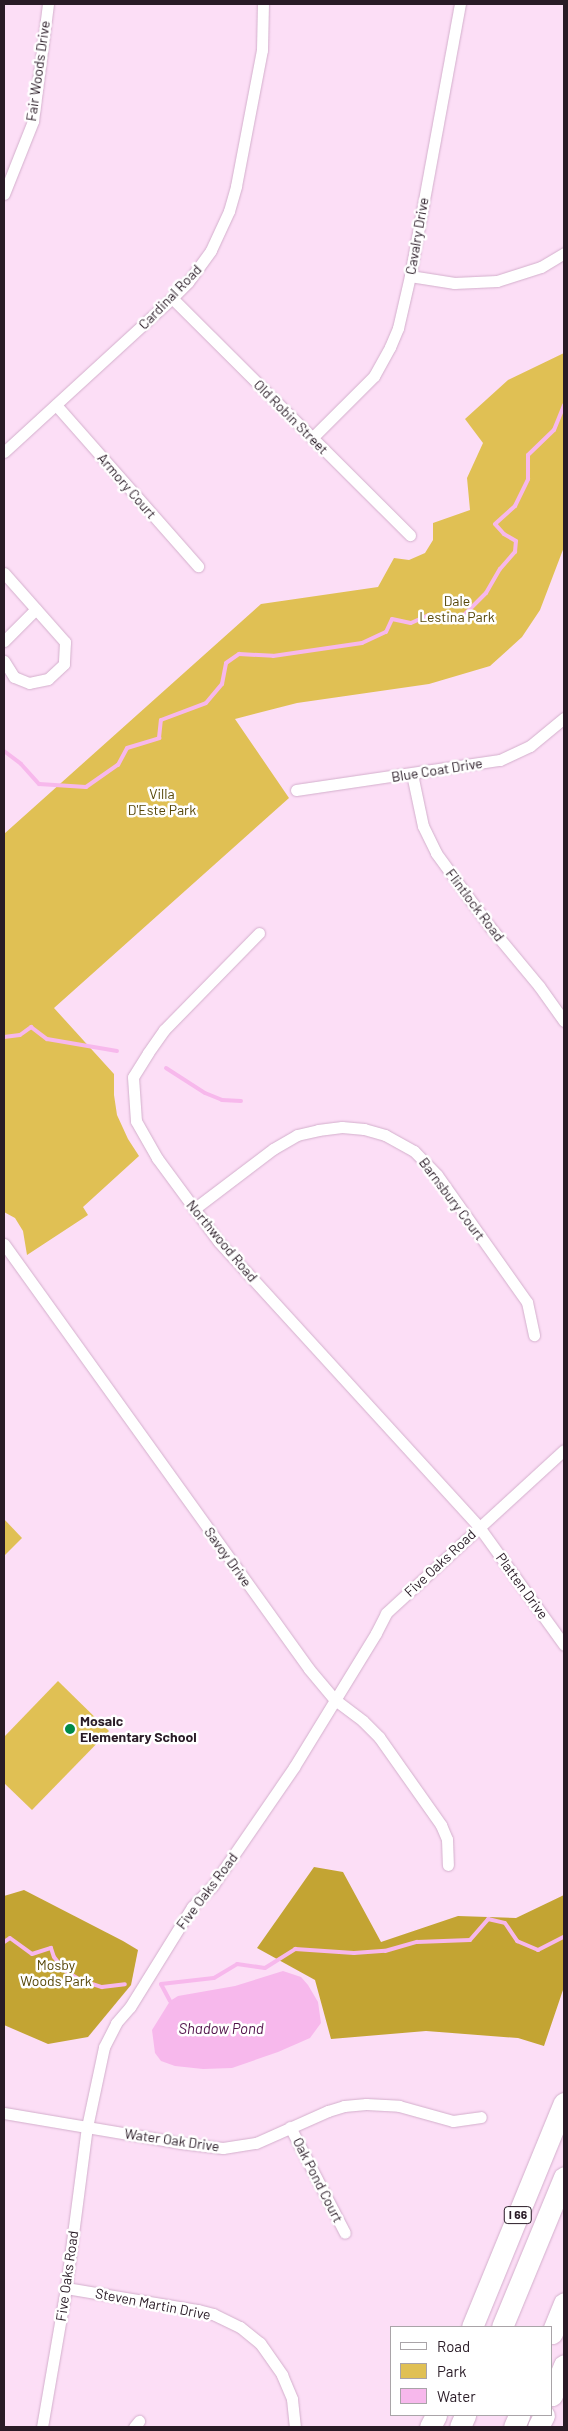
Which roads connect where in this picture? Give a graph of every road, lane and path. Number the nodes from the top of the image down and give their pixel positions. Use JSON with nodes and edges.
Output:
{"nodes":[{"id":1,"x":48,"y":4,"type":"edge"},
{"id":2,"x":264,"y":4,"type":"edge"},
{"id":3,"x":460,"y":4,"type":"edge"},
{"id":4,"x":4,"y":194,"type":"edge"},
{"id":5,"x":564,"y":253,"type":"edge"},
{"id":6,"x":410,"y":276,"type":"junction"},
{"id":7,"x":172,"y":298,"type":"junction"},
{"id":8,"x":56,"y":405,"type":"junction"},
{"id":9,"x":312,"y":438,"type":"junction"},
{"id":10,"x":4,"y":452,"type":"edge"},
{"id":11,"x":410,"y":535,"type":"dead end"},
{"id":12,"x":198,"y":566,"type":"dead end"},
{"id":13,"x":4,"y":573,"type":"edge"},
{"id":14,"x":36,"y":609,"type":"junction"},
{"id":15,"x":4,"y":641,"type":"edge"},
{"id":16,"x":4,"y":661,"type":"edge"},
{"id":17,"x":564,"y":718,"type":"edge"},
{"id":18,"x":412,"y":774,"type":"junction"},
{"id":19,"x":296,"y":790,"type":"dead end"},
{"id":20,"x":259,"y":933,"type":"dead end"},
{"id":21,"x":564,"y":1021,"type":"edge"},
{"id":22,"x":194,"y":1209,"type":"junction"},
{"id":23,"x":4,"y":1244,"type":"edge"},
{"id":24,"x":534,"y":1335,"type":"dead end"},
{"id":25,"x":564,"y":1450,"type":"edge"},
{"id":26,"x":478,"y":1527,"type":"junction"},
{"id":27,"x":564,"y":1645,"type":"edge"},
{"id":28,"x":334,"y":1699,"type":"junction"},
{"id":29,"x":448,"y":1865,"type":"dead end"},
{"id":30,"x":564,"y":2103,"type":"edge"},
{"id":31,"x":4,"y":2113,"type":"edge"},
{"id":32,"x":481,"y":2117,"type":"dead end"},
{"id":33,"x":87,"y":2127,"type":"junction"},
{"id":34,"x":290,"y":2127,"type":"junction"},
{"id":35,"x":564,"y":2176,"type":"edge"},
{"id":36,"x":345,"y":2233,"type":"dead end"},
{"id":37,"x":66,"y":2288,"type":"junction"},
{"id":38,"x":564,"y":2302,"type":"edge"},
{"id":39,"x":472,"y":2326,"type":"edge"},
{"id":40,"x":502,"y":2326,"type":"edge"},
{"id":41,"x":553,"y":2331,"type":"edge"},
{"id":42,"x":564,"y":2365,"type":"edge"},
{"id":43,"x":553,"y":2392,"type":"edge"},
{"id":44,"x":42,"y":2427,"type":"edge"},
{"id":45,"x":295,"y":2427,"type":"edge"}],
"edges":[{"from":1,"to":4,"type":"street","name":"Fair Woods Drive"},
{"from":2,"to":7,"type":"street","name":"Cardinal Road"},
{"from":3,"to":6,"type":"street","name":"Cavalry Drive"},
{"from":5,"to":6,"type":"street"},
{"from":6,"to":9,"type":"street","name":"Cavalry Drive"},
{"from":7,"to":8,"type":"street","name":"Cardinal Road"},
{"from":7,"to":9,"type":"street","name":"Old Robin Street"},
{"from":8,"to":10,"type":"street","name":"Cardinal Road"},
{"from":8,"to":12,"type":"street","name":"Armory Court"},
{"from":9,"to":11,"type":"street","name":"Old Robin Street"},
{"from":13,"to":14,"type":"street"},
{"from":14,"to":15,"type":"street"},
{"from":14,"to":16,"type":"street"},
{"from":17,"to":18,"type":"street","name":"Blue Coat Drive"},
{"from":18,"to":19,"type":"street","name":"Blue Coat Drive"},
{"from":18,"to":21,"type":"street","name":"Flintlock Road"},
{"from":20,"to":22,"type":"street","name":"Northwood Road"},
{"from":22,"to":24,"type":"street","name":"Barnsbury Court"},
{"from":22,"to":26,"type":"street","name":"Northwood Road"},
{"from":23,"to":28,"type":"street","name":"Savoy Drive"},
{"from":25,"to":26,"type":"street","name":"Five Oaks Road"},
{"from":26,"to":27,"type":"street","name":"Platten Drive"},
{"from":26,"to":28,"type":"street","name":"Five Oaks Road"},
{"from":28,"to":29,"type":"street","name":"Savoy Drive"},
{"from":28,"to":33,"type":"street","name":"Five Oaks Road"},
{"from":30,"to":39,"type":"highway","number":"I 66"},
{"from":31,"to":33,"type":"street","name":"Water Oak Drive"},
{"from":32,"to":34,"type":"street","name":"Water Oak Drive"},
{"from":33,"to":34,"type":"street","name":"Water Oak Drive"},
{"from":33,"to":37,"type":"street","name":"Five Oaks Road"},
{"from":34,"to":36,"type":"street","name":"Oak Pond Court"},
{"from":35,"to":40,"type":"highway"},
{"from":37,"to":44,"type":"street","name":"Five Oaks Road"},
{"from":37,"to":45,"type":"street","name":"Steven Martin Drive"},
{"from":38,"to":41,"type":"highway"},
{"from":42,"to":43,"type":"highway"}]}
